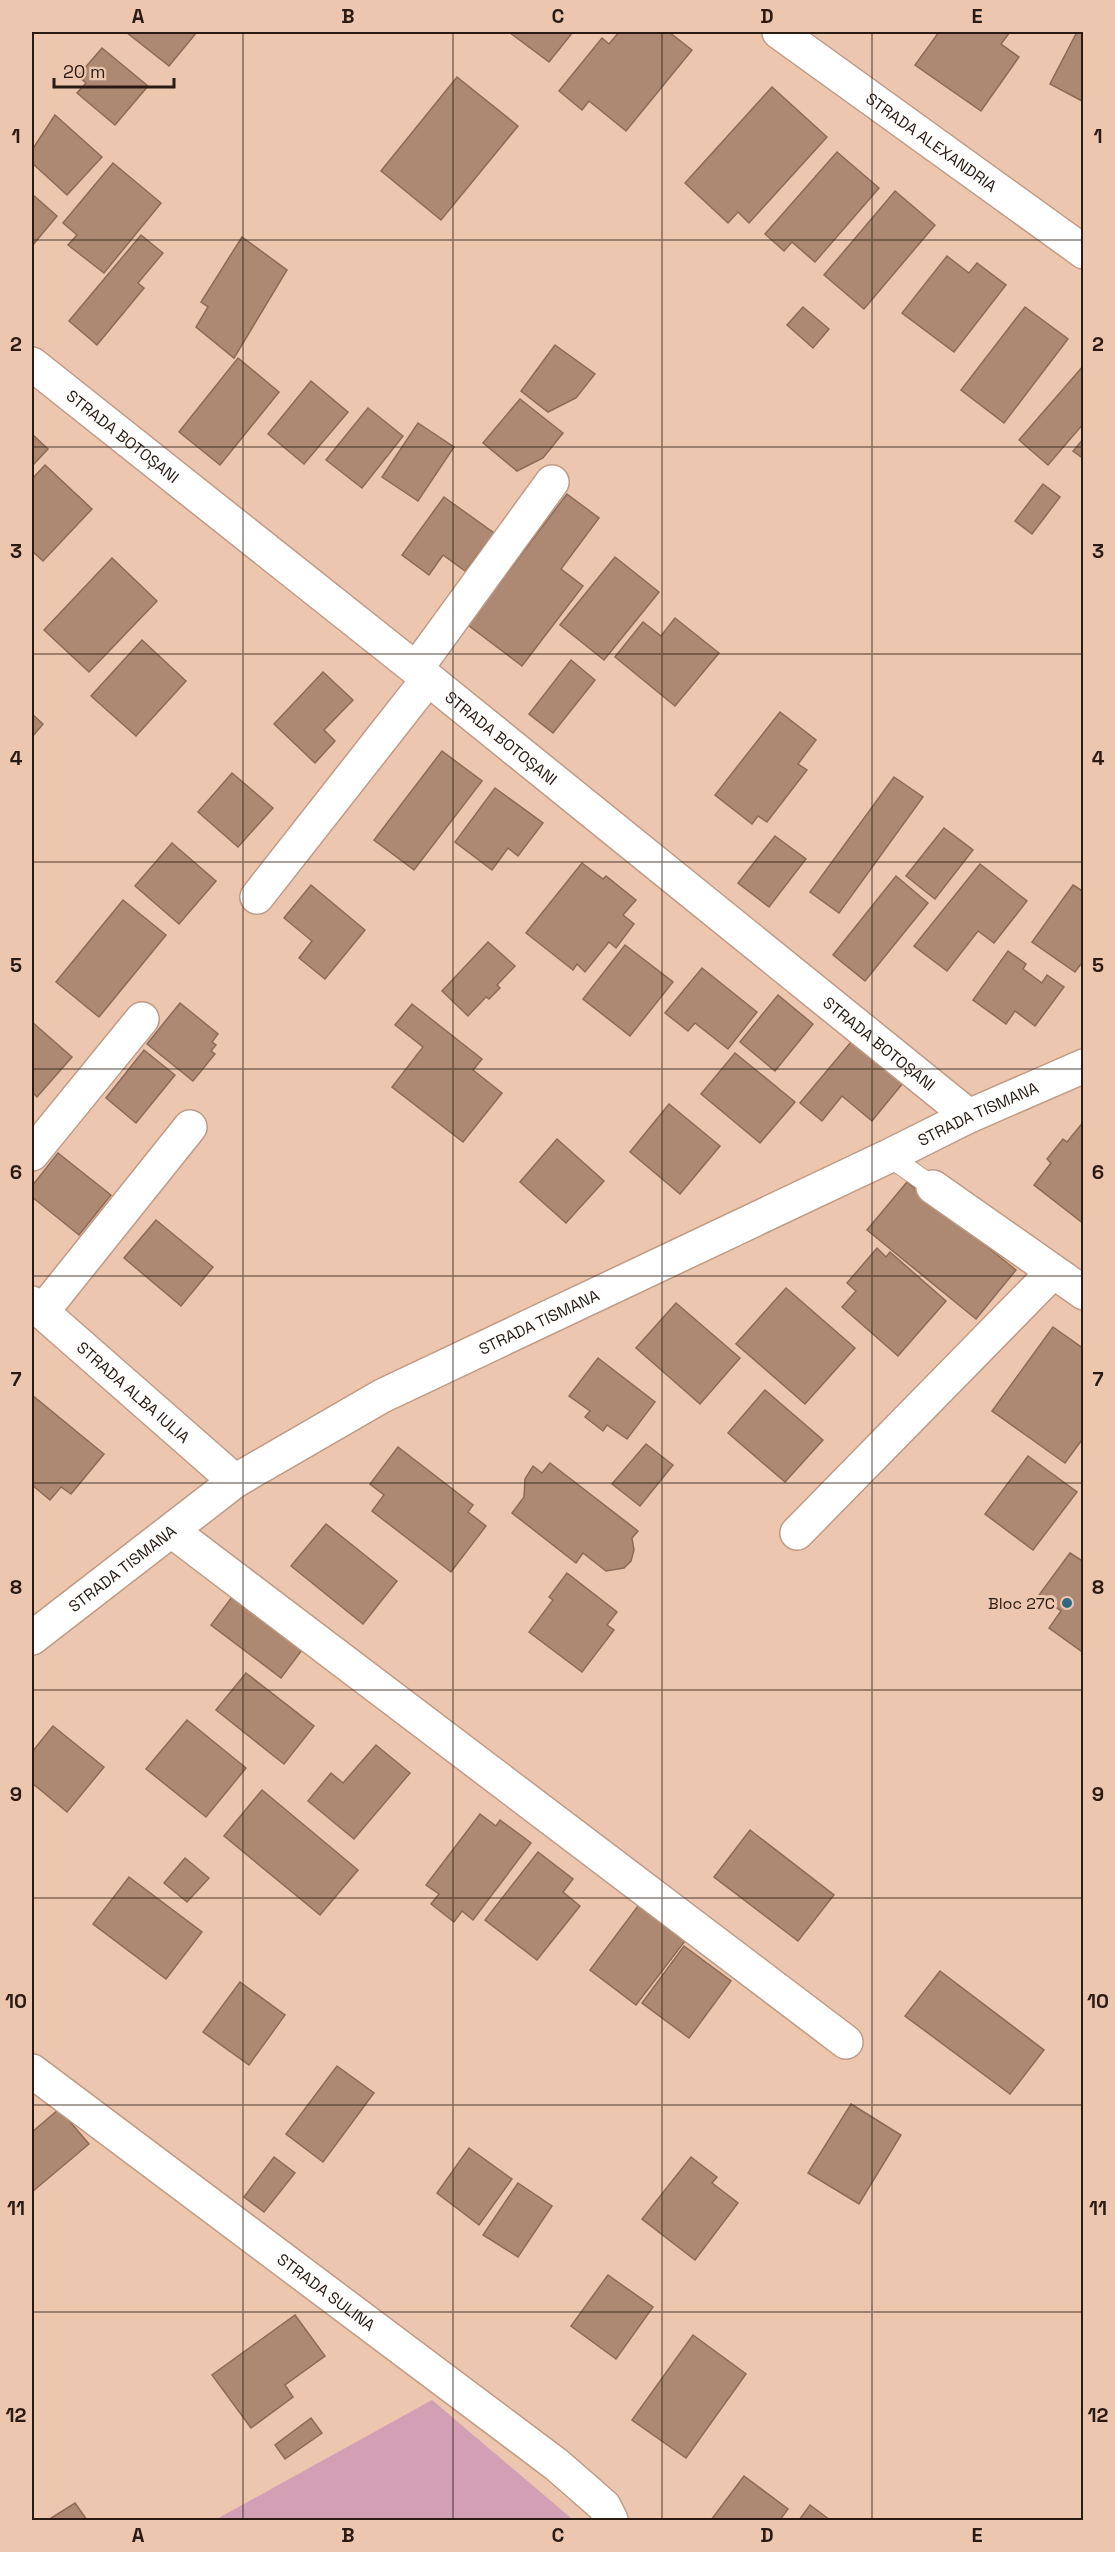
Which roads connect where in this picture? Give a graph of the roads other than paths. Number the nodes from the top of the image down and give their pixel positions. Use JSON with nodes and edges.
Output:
{"nodes":[{"id":1,"x":779,"y":32,"type":"edge"},
{"id":2,"x":1083,"y":252,"type":"edge"},
{"id":3,"x":32,"y":364,"type":"edge"},
{"id":4,"x":552,"y":482,"type":"dead end"},
{"id":5,"x":422,"y":674,"type":"junction"},
{"id":6,"x":257,"y":897,"type":"dead end"},
{"id":7,"x":142,"y":1019,"type":"dead end"},
{"id":8,"x":1083,"y":1066,"type":"edge"},
{"id":9,"x":969,"y":1116,"type":"junction"},
{"id":10,"x":190,"y":1127,"type":"dead end"},
{"id":11,"x":32,"y":1154,"type":"edge"},
{"id":12,"x":889,"y":1156,"type":"junction"},
{"id":13,"x":933,"y":1187,"type":"joint"},
{"id":14,"x":1053,"y":1272,"type":"junction"},
{"id":15,"x":1083,"y":1293,"type":"edge"},
{"id":16,"x":37,"y":1308,"type":"edge"},
{"id":17,"x":235,"y":1481,"type":"junction"},
{"id":18,"x":172,"y":1531,"type":"junction"},
{"id":19,"x":797,"y":1533,"type":"dead end"},
{"id":20,"x":32,"y":1638,"type":"edge"},
{"id":21,"x":846,"y":2042,"type":"dead end"},
{"id":22,"x":32,"y":2070,"type":"edge"},
{"id":23,"x":611,"y":2520,"type":"edge"}],
"edges":[{"from":1,"to":2,"type":"street","name":"STRADA ALEXANDRIA"},
{"from":3,"to":5,"type":"street","name":"STRADA BOTOȘANI"},
{"from":4,"to":5,"type":"street"},
{"from":5,"to":6,"type":"street"},
{"from":5,"to":9,"type":"street","name":"STRADA BOTOȘANI"},
{"from":7,"to":11,"type":"street"},
{"from":8,"to":9,"type":"street","name":"STRADA TISMANA"},
{"from":9,"to":12,"type":"street","name":"STRADA TISMANA"},
{"from":10,"to":16,"type":"street"},
{"from":12,"to":13,"type":"lane"},
{"from":12,"to":17,"type":"street","name":"STRADA TISMANA"},
{"from":13,"to":14,"type":"street"},
{"from":14,"to":15,"type":"street"},
{"from":14,"to":19,"type":"street"},
{"from":16,"to":17,"type":"street","name":"STRADA ALBA IULIA"},
{"from":17,"to":18,"type":"street","name":"STRADA TISMANA"},
{"from":18,"to":20,"type":"street","name":"STRADA TISMANA"},
{"from":18,"to":21,"type":"street"},
{"from":22,"to":23,"type":"street","name":"STRADA SULINA"}]}
